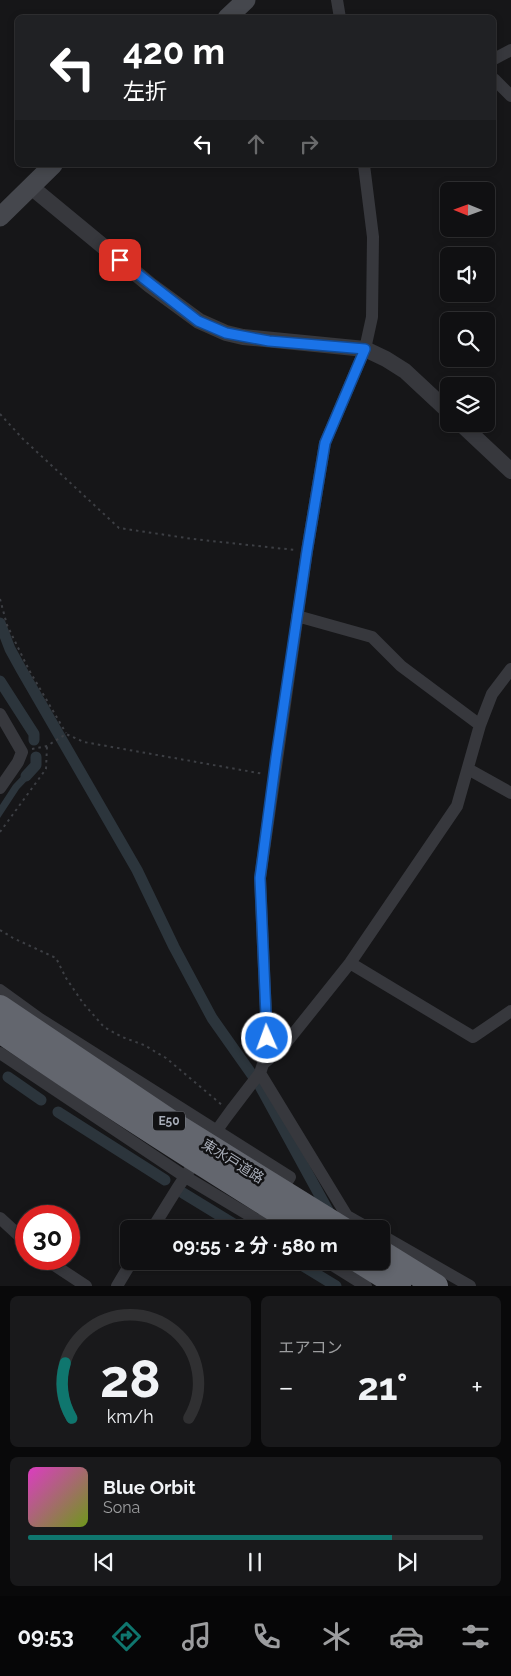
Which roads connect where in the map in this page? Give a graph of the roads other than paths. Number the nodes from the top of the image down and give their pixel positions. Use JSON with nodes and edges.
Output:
{"nodes":[{"id":1,"x":246,"y":0,"type":"edge"},
{"id":2,"x":337,"y":0,"type":"edge"},
{"id":3,"x":230,"y":15,"type":"edge"},
{"id":4,"x":340,"y":15,"type":"edge"},
{"id":5,"x":511,"y":50,"type":"edge"},
{"id":6,"x":496,"y":58,"type":"edge"},
{"id":7,"x":496,"y":81,"type":"edge"},
{"id":8,"x":511,"y":96,"type":"edge"},
{"id":9,"x":51,"y":167,"type":"edge"},
{"id":10,"x":364,"y":167,"type":"edge"},
{"id":11,"x":30,"y":186,"type":"junction"},
{"id":12,"x":0,"y":217,"type":"edge"},
{"id":13,"x":365,"y":349,"type":"junction"},
{"id":14,"x":440,"y":404,"type":"edge"},
{"id":15,"x":470,"y":432,"type":"edge"},
{"id":16,"x":511,"y":471,"type":"edge"},
{"id":17,"x":297,"y":616,"type":"junction"},
{"id":18,"x":511,"y":670,"type":"edge"},
{"id":19,"x":0,"y":714,"type":"edge"},
{"id":20,"x":480,"y":725,"type":"junction"},
{"id":21,"x":468,"y":769,"type":"junction"},
{"id":22,"x":0,"y":788,"type":"edge"},
{"id":23,"x":511,"y":792,"type":"edge"},
{"id":24,"x":350,"y":963,"type":"junction"},
{"id":25,"x":0,"y":990,"type":"edge"},
{"id":26,"x":0,"y":1007,"type":"edge"},
{"id":27,"x":511,"y":1011,"type":"edge"},
{"id":28,"x":0,"y":1031,"type":"edge"},
{"id":29,"x":0,"y":1053,"type":"edge"},
{"id":30,"x":258,"y":1074,"type":"junction"},
{"id":31,"x":216,"y":1130,"type":"junction"},
{"id":32,"x":184,"y":1176,"type":"junction"},
{"id":33,"x":0,"y":1218,"type":"edge"},
{"id":34,"x":157,"y":1220,"type":"edge"},
{"id":35,"x":257,"y":1220,"type":"edge"},
{"id":36,"x":270,"y":1220,"type":"edge"},
{"id":37,"x":292,"y":1220,"type":"edge"},
{"id":38,"x":328,"y":1220,"type":"edge"},
{"id":39,"x":354,"y":1220,"type":"edge"},
{"id":40,"x":15,"y":1232,"type":"edge"},
{"id":41,"x":390,"y":1240,"type":"edge"},
{"id":42,"x":390,"y":1258,"type":"edge"},
{"id":43,"x":428,"y":1262,"type":"junction"},
{"id":44,"x":62,"y":1270,"type":"edge"},
{"id":45,"x":127,"y":1270,"type":"edge"},
{"id":46,"x":340,"y":1270,"type":"edge"},
{"id":47,"x":373,"y":1270,"type":"edge"},
{"id":48,"x":86,"y":1286,"type":"edge"},
{"id":49,"x":117,"y":1286,"type":"edge"},
{"id":50,"x":366,"y":1286,"type":"edge"},
{"id":51,"x":399,"y":1286,"type":"edge"},
{"id":52,"x":416,"y":1286,"type":"edge"},
{"id":53,"x":436,"y":1286,"type":"edge"},
{"id":54,"x":470,"y":1286,"type":"edge"}],
"edges":[{"from":1,"to":3,"type":"main road"},
{"from":2,"to":4,"type":"street"},
{"from":5,"to":6,"type":"street"},
{"from":7,"to":8,"type":"street"},
{"from":9,"to":11,"type":"main road"},
{"from":10,"to":13,"type":"street"},
{"from":11,"to":12,"type":"main road"},
{"from":11,"to":13,"type":"street"},
{"from":13,"to":14,"type":"street"},
{"from":13,"to":17,"type":"street"},
{"from":15,"to":16,"type":"street"},
{"from":17,"to":20,"type":"street"},
{"from":17,"to":30,"type":"street"},
{"from":18,"to":20,"type":"street"},
{"from":19,"to":22,"type":"street"},
{"from":20,"to":21,"type":"street"},
{"from":21,"to":23,"type":"street"},
{"from":21,"to":24,"type":"street"},
{"from":24,"to":27,"type":"street"},
{"from":24,"to":30,"type":"street"},
{"from":25,"to":31,"type":"street"},
{"from":26,"to":38,"type":"highway","name":"東水戸道路","number":"E50","bridge":true},
{"from":28,"to":37,"type":"highway","name":"東水戸道路","number":"E50","bridge":true},
{"from":29,"to":32,"type":"street"},
{"from":30,"to":31,"type":"street"},
{"from":30,"to":39,"type":"street"},
{"from":31,"to":32,"type":"street"},
{"from":31,"to":36,"type":"street"},
{"from":32,"to":34,"type":"street"},
{"from":32,"to":35,"type":"street"},
{"from":33,"to":40,"type":"street"},
{"from":41,"to":43,"type":"street"},
{"from":42,"to":53,"type":"highway","bridge":true},
{"from":43,"to":52,"type":"street"},
{"from":43,"to":54,"type":"street"},
{"from":44,"to":48,"type":"street"},
{"from":45,"to":49,"type":"street"},
{"from":46,"to":50,"type":"street"},
{"from":47,"to":51,"type":"highway","bridge":true}]}
